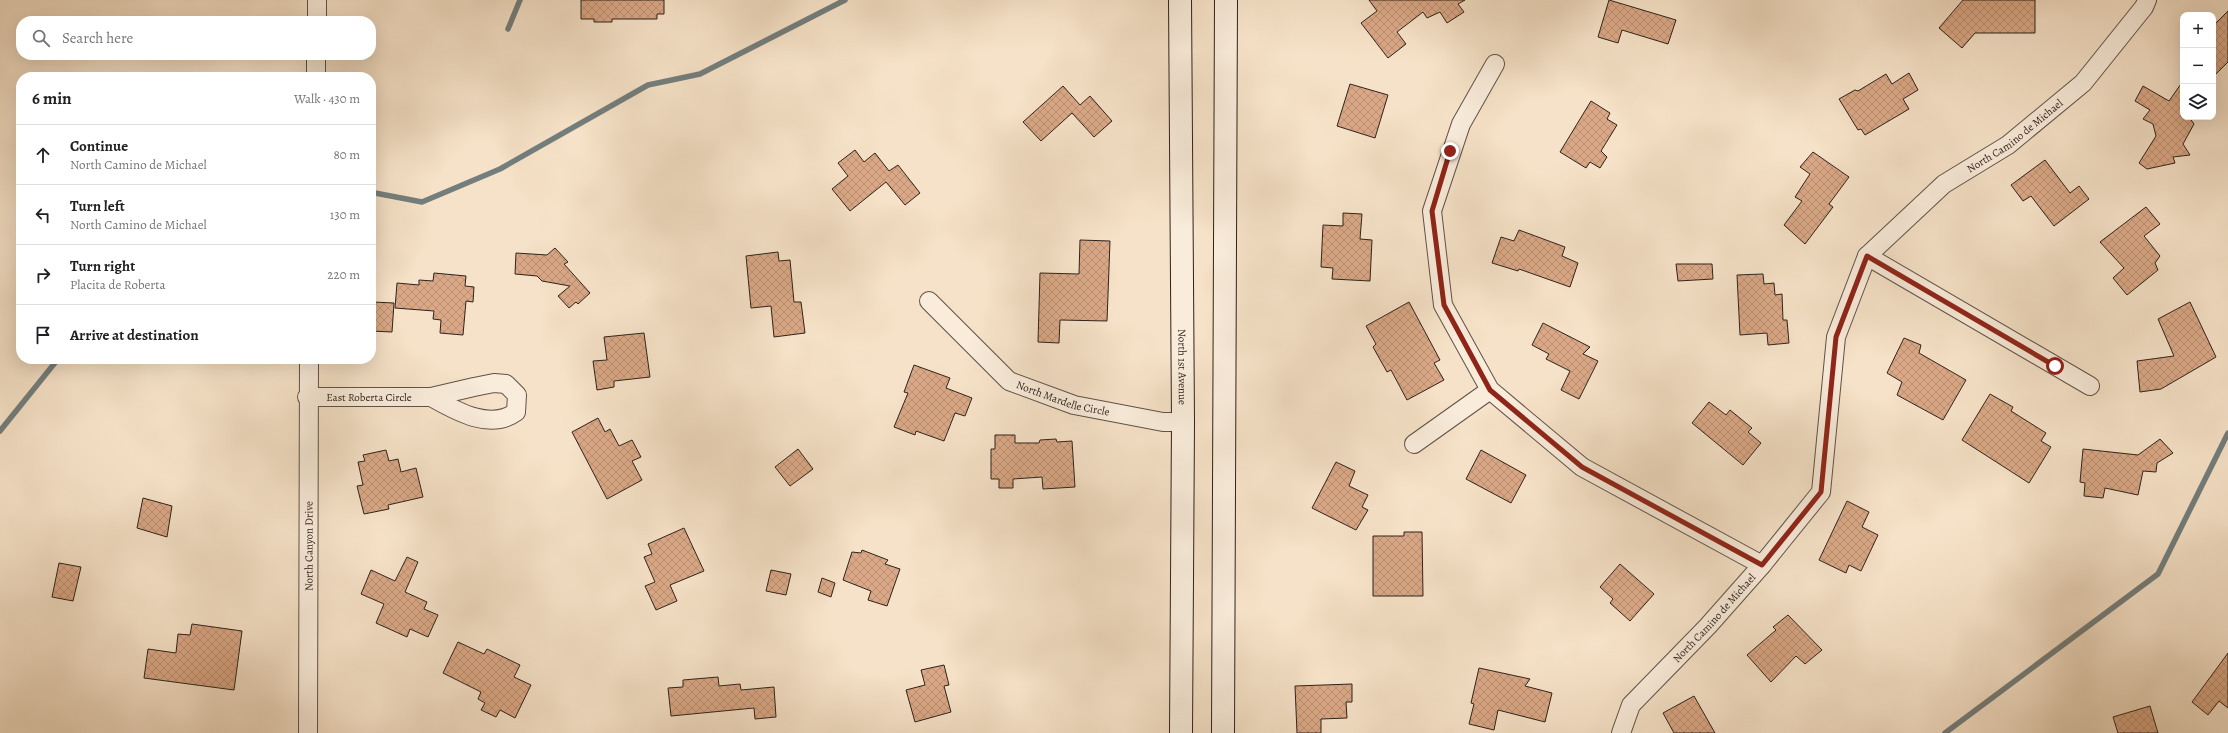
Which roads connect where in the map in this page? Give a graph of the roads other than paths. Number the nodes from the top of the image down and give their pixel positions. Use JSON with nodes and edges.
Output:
{"nodes":[{"id":1,"x":318,"y":0,"type":"edge"},
{"id":2,"x":1180,"y":0,"type":"edge"},
{"id":3,"x":1226,"y":0,"type":"edge"},
{"id":4,"x":2147,"y":0,"type":"edge"},
{"id":5,"x":317,"y":16,"type":"edge"},
{"id":6,"x":316,"y":60,"type":"edge"},
{"id":7,"x":1495,"y":64,"type":"dead end"},
{"id":8,"x":316,"y":72,"type":"edge"},
{"id":9,"x":1867,"y":256,"type":"junction"},
{"id":10,"x":929,"y":301,"type":"dead end"},
{"id":11,"x":309,"y":364,"type":"edge"},
{"id":12,"x":2090,"y":386,"type":"dead end"},
{"id":13,"x":1490,"y":390,"type":"junction"},
{"id":14,"x":307,"y":397,"type":"junction"},
{"id":15,"x":431,"y":397,"type":"dead end"},
{"id":16,"x":1183,"y":422,"type":"junction"},
{"id":17,"x":1414,"y":444,"type":"dead end"},
{"id":18,"x":1762,"y":565,"type":"junction"},
{"id":19,"x":308,"y":733,"type":"edge"},
{"id":20,"x":1181,"y":733,"type":"edge"},
{"id":21,"x":1223,"y":733,"type":"edge"},
{"id":22,"x":1621,"y":733,"type":"edge"}],
"edges":[{"from":1,"to":5,"type":"street"},
{"from":2,"to":16,"type":"main road","name":"North 1st Avenue"},
{"from":3,"to":21,"type":"main road"},
{"from":4,"to":9,"type":"street","name":"North Camino de Michael"},
{"from":6,"to":8,"type":"street"},
{"from":7,"to":13,"type":"street"},
{"from":9,"to":12,"type":"street"},
{"from":9,"to":18,"type":"street","name":"North Camino de Michael"},
{"from":10,"to":16,"type":"street","name":"North Mardelle Circle"},
{"from":11,"to":14,"type":"street","name":"North Canyon Drive"},
{"from":13,"to":17,"type":"street"},
{"from":13,"to":18,"type":"street"},
{"from":14,"to":15,"type":"street","name":"East Roberta Circle"},
{"from":14,"to":19,"type":"street","name":"North Canyon Drive"},
{"from":16,"to":20,"type":"main road","name":"North 1st Avenue"},
{"from":18,"to":22,"type":"street","name":"North Camino de Michael"}]}
